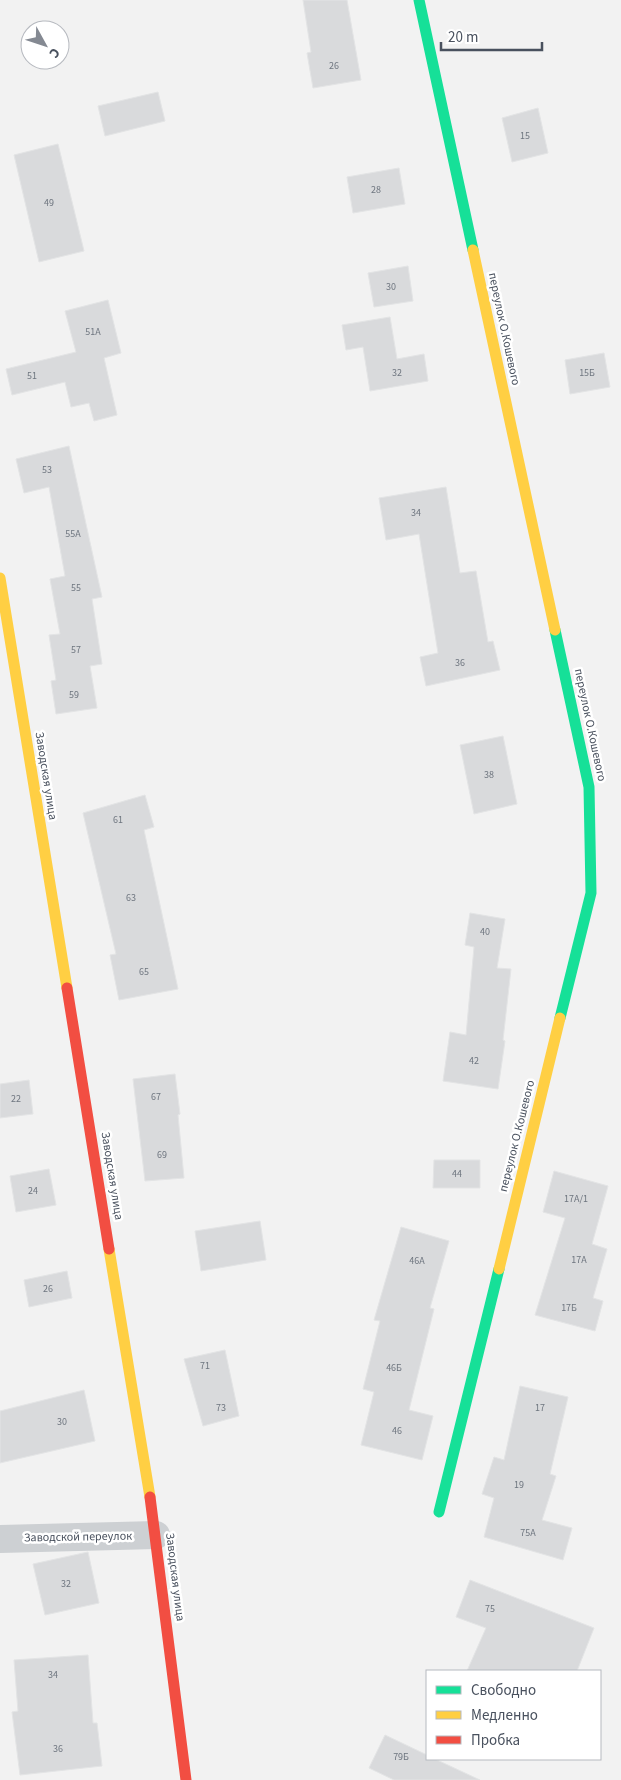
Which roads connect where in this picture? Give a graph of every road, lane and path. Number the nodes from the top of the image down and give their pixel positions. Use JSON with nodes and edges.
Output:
{"nodes":[{"id":1,"x":419,"y":0,"type":"edge"},
{"id":2,"x":0,"y":578,"type":"edge"},
{"id":3,"x":439,"y":1512,"type":"dead end"},
{"id":4,"x":156,"y":1535,"type":"junction"},
{"id":5,"x":0,"y":1539,"type":"edge"},
{"id":6,"x":186,"y":1780,"type":"edge"}],
"edges":[{"from":1,"to":3,"type":"street","name":"переулок О.Кошевого"},
{"from":2,"to":4,"type":"street","name":"Заводская улица"},
{"from":4,"to":5,"type":"street","name":"Заводской переулок"},
{"from":4,"to":6,"type":"street","name":"Заводская улица"}]}
